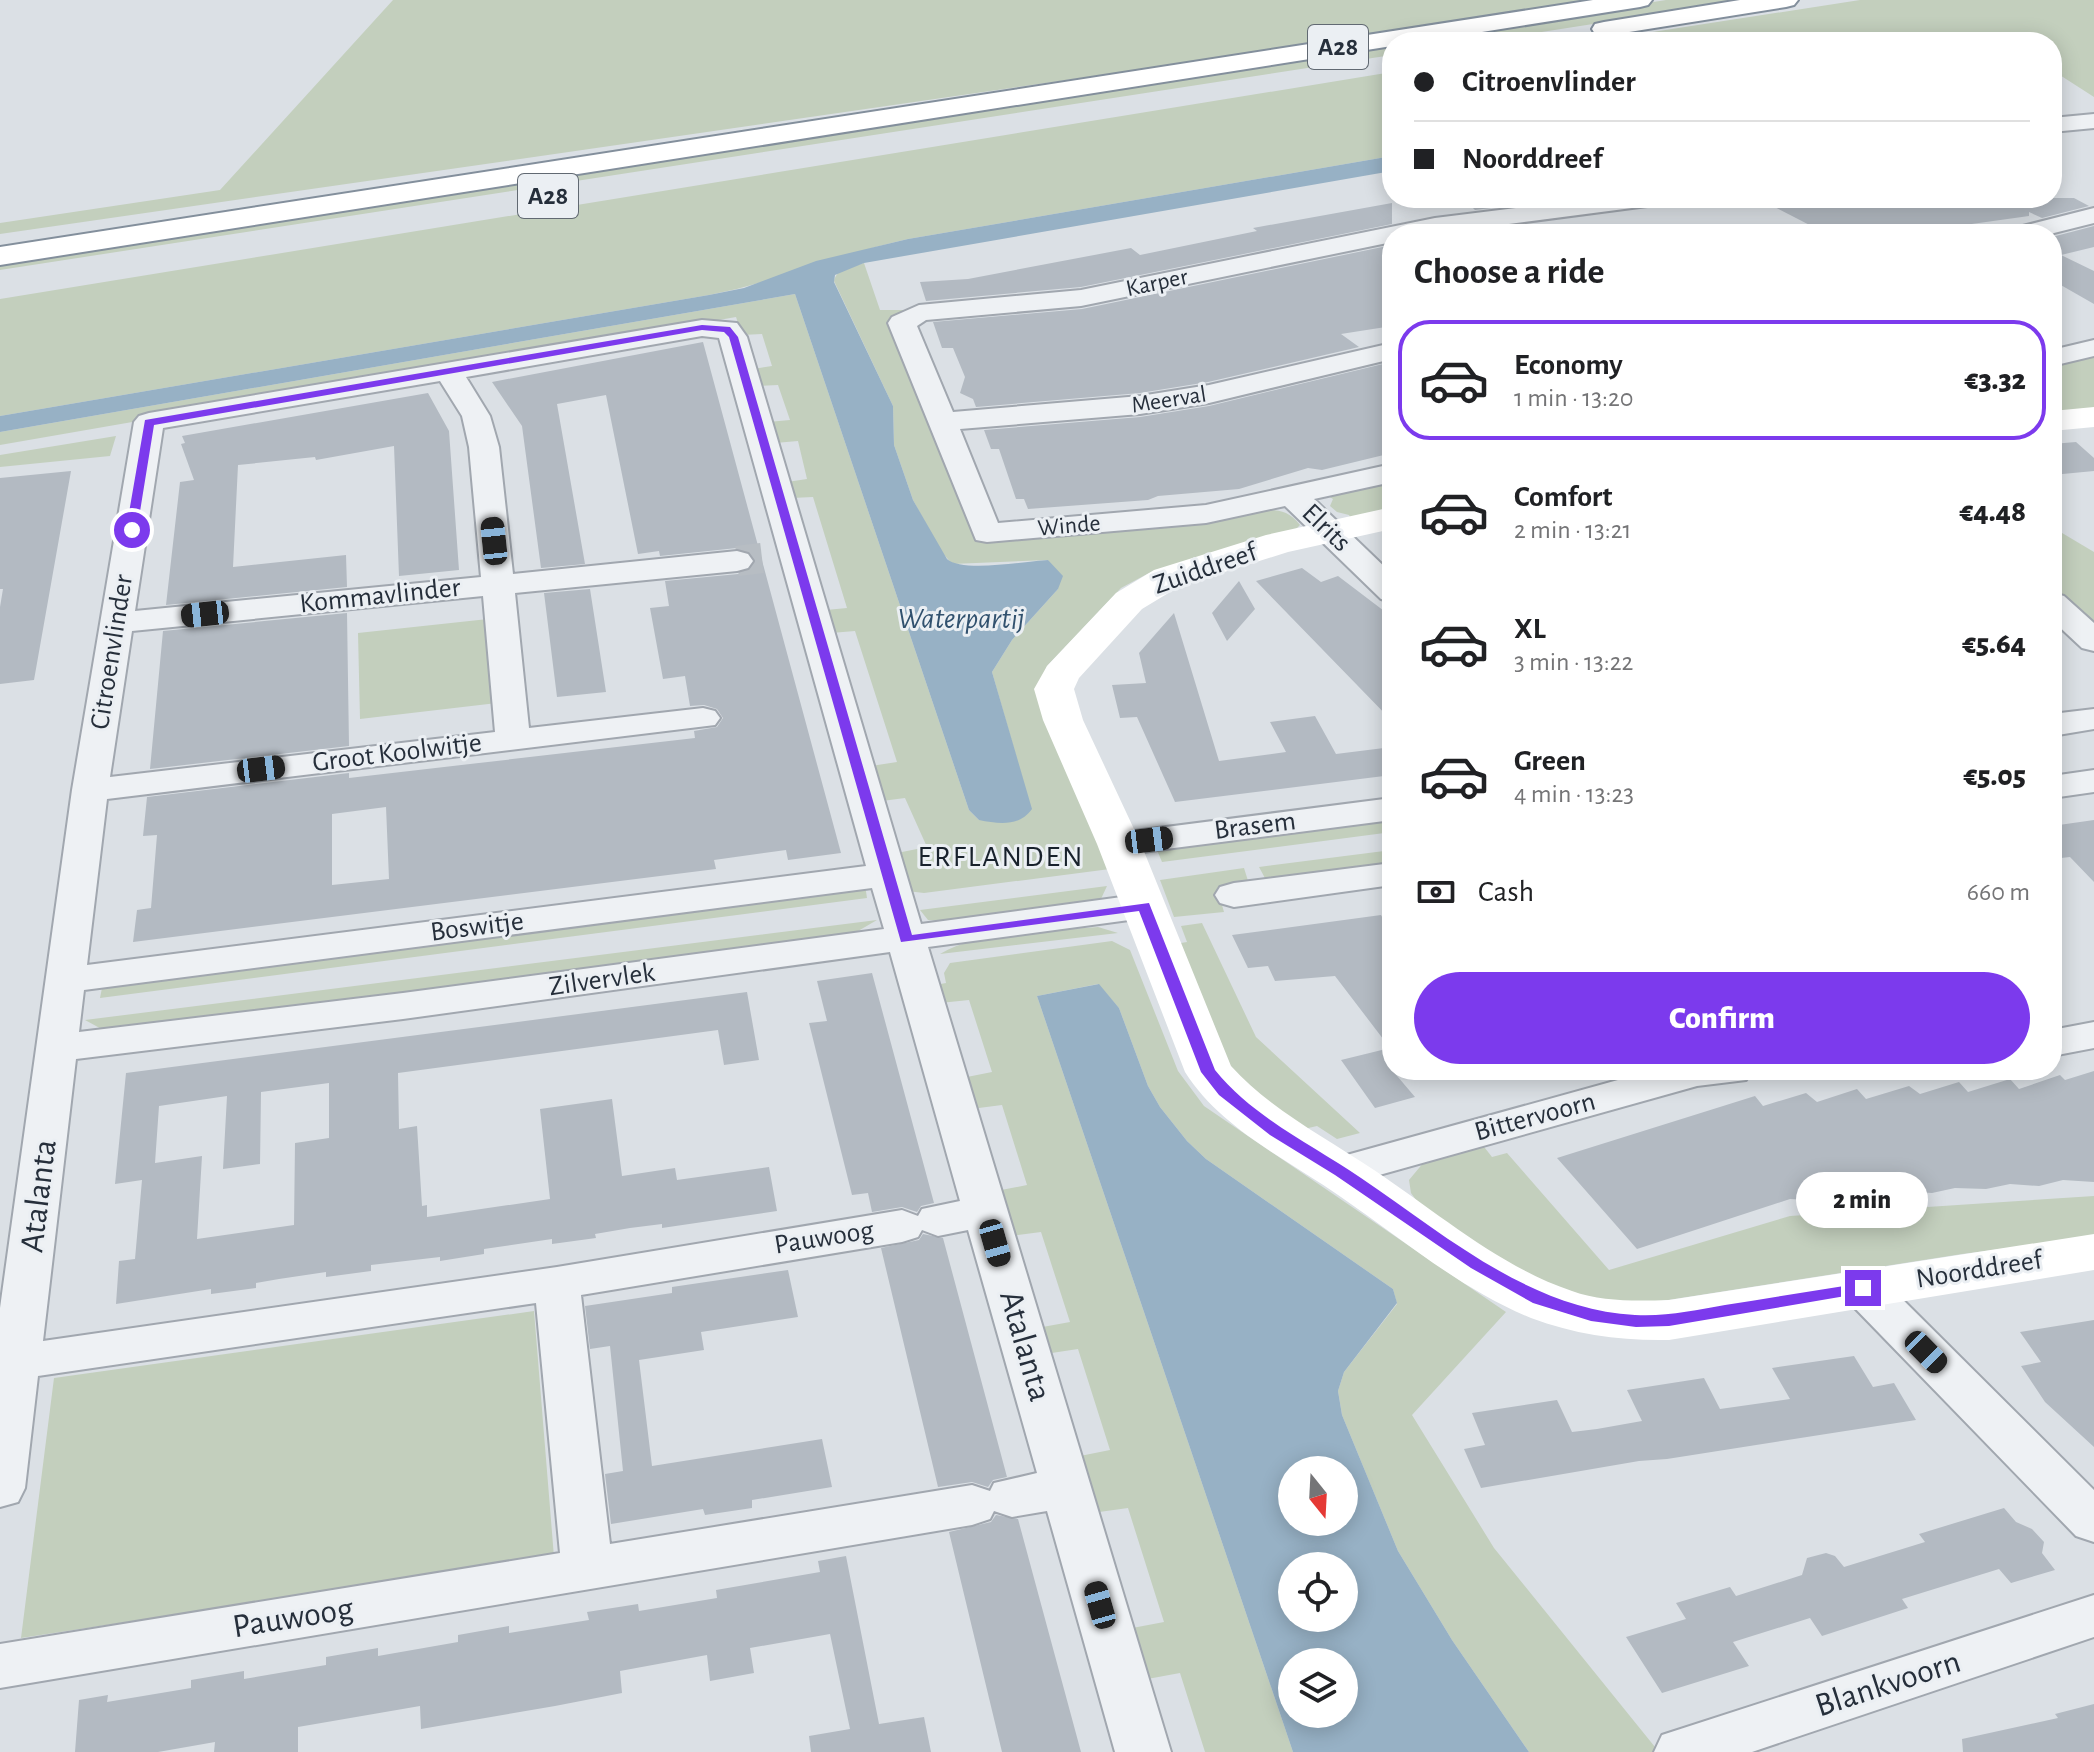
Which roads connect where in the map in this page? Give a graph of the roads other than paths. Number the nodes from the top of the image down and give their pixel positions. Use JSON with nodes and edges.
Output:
{"nodes":[{"id":1,"x":1640,"y":0,"type":"edge"},
{"id":2,"x":1786,"y":0,"type":"edge"},
{"id":3,"x":1435,"y":32,"type":"edge"},
{"id":4,"x":1583,"y":32,"type":"edge"},
{"id":5,"x":1382,"y":40,"type":"edge"},
{"id":6,"x":1382,"y":64,"type":"edge"},
{"id":7,"x":2094,"y":121,"type":"edge"},
{"id":8,"x":2062,"y":124,"type":"edge"},
{"id":9,"x":480,"y":181,"type":"junction"},
{"id":10,"x":1576,"y":208,"type":"edge"},
{"id":11,"x":2094,"y":215,"type":"edge"},
{"id":12,"x":1450,"y":224,"type":"edge"},
{"id":13,"x":2059,"y":224,"type":"edge"},
{"id":14,"x":1382,"y":236,"type":"edge"},
{"id":15,"x":0,"y":242,"type":"edge"},
{"id":16,"x":0,"y":256,"type":"edge"},
{"id":17,"x":0,"y":282,"type":"edge"},
{"id":18,"x":919,"y":313,"type":"joint"},
{"id":19,"x":2094,"y":348,"type":"edge"},
{"id":20,"x":1382,"y":353,"type":"edge"},
{"id":21,"x":2062,"y":356,"type":"edge"},
{"id":22,"x":449,"y":372,"type":"junction"},
{"id":23,"x":2092,"y":419,"type":"edge"},
{"id":24,"x":2062,"y":420,"type":"edge"},
{"id":25,"x":942,"y":422,"type":"junction"},
{"id":26,"x":1382,"y":475,"type":"edge"},
{"id":27,"x":1294,"y":497,"type":"junction"},
{"id":28,"x":1382,"y":520,"type":"edge"},
{"id":29,"x":1329,"y":531,"type":"junction"},
{"id":30,"x":794,"y":555,"type":"junction"},
{"id":31,"x":1382,"y":582,"type":"edge"},
{"id":32,"x":499,"y":584,"type":"junction"},
{"id":33,"x":2062,"y":612,"type":"edge"},
{"id":34,"x":118,"y":623,"type":"junction"},
{"id":35,"x":2094,"y":641,"type":"edge"},
{"id":36,"x":703,"y":718,"type":"dead end"},
{"id":37,"x":2094,"y":719,"type":"edge"},
{"id":38,"x":2062,"y":724,"type":"edge"},
{"id":39,"x":513,"y":740,"type":"junction"},
{"id":40,"x":2094,"y":781,"type":"edge"},
{"id":41,"x":2062,"y":786,"type":"edge"},
{"id":42,"x":90,"y":790,"type":"junction"},
{"id":43,"x":1382,"y":810,"type":"edge"},
{"id":44,"x":1119,"y":844,"type":"junction"},
{"id":45,"x":888,"y":875,"type":"junction"},
{"id":46,"x":1382,"y":875,"type":"edge"},
{"id":47,"x":1234,"y":895,"type":"dead end"},
{"id":48,"x":1144,"y":906,"type":"junction"},
{"id":49,"x":906,"y":940,"type":"junction"},
{"id":50,"x":66,"y":980,"type":"junction"},
{"id":51,"x":2094,"y":1035,"type":"edge"},
{"id":52,"x":2062,"y":1041,"type":"edge"},
{"id":53,"x":59,"y":1048,"type":"junction"},
{"id":54,"x":1675,"y":1080,"type":"edge"},
{"id":55,"x":1340,"y":1171,"type":"junction"},
{"id":56,"x":986,"y":1212,"type":"junction"},
{"id":57,"x":2094,"y":1252,"type":"edge"},
{"id":58,"x":557,"y":1283,"type":"junction"},
{"id":59,"x":1863,"y":1288,"type":"junction"},
{"id":60,"x":17,"y":1362,"type":"junction"},
{"id":61,"x":0,"y":1488,"type":"edge"},
{"id":62,"x":1066,"y":1488,"type":"junction"},
{"id":63,"x":2094,"y":1522,"type":"edge"},
{"id":64,"x":587,"y":1570,"type":"junction"},
{"id":65,"x":2094,"y":1616,"type":"edge"},
{"id":66,"x":0,"y":1666,"type":"edge"},
{"id":67,"x":1143,"y":1752,"type":"edge"},
{"id":68,"x":1682,"y":1752,"type":"edge"}],
"edges":[{"from":1,"to":3,"type":"main road","number":"A28"},
{"from":2,"to":4,"type":"main road"},
{"from":5,"to":9,"type":"main road","number":"A28"},
{"from":6,"to":17,"type":"main road","number":"A28"},
{"from":7,"to":8,"type":"street"},
{"from":9,"to":15,"type":"main road","number":"A28"},
{"from":9,"to":16,"type":"main road","number":"A28"},
{"from":10,"to":12,"type":"street","name":"Karper"},
{"from":11,"to":13,"type":"street"},
{"from":14,"to":18,"type":"street","name":"Karper"},
{"from":18,"to":25,"type":"street","name":"Winde"},
{"from":19,"to":21,"type":"street"},
{"from":20,"to":25,"type":"street","name":"Meerval"},
{"from":22,"to":30,"type":"street","name":"Citroenvlinder"},
{"from":22,"to":32,"type":"street"},
{"from":22,"to":34,"type":"street","name":"Citroenvlinder"},
{"from":23,"to":24,"type":"main road"},
{"from":25,"to":27,"type":"street","name":"Winde"},
{"from":26,"to":27,"type":"street","name":"Winde"},
{"from":27,"to":29,"type":"street","name":"Elrits"},
{"from":28,"to":29,"type":"main road","name":"Zuiddreef"},
{"from":29,"to":31,"type":"street","name":"Elrits"},
{"from":29,"to":44,"type":"main road","name":"Zuiddreef"},
{"from":30,"to":32,"type":"street","name":"Kommavlinder"},
{"from":30,"to":45,"type":"street","name":"Citroenvlinder"},
{"from":32,"to":34,"type":"street","name":"Kommavlinder"},
{"from":32,"to":39,"type":"street"},
{"from":33,"to":35,"type":"street"},
{"from":34,"to":42,"type":"street","name":"Citroenvlinder"},
{"from":36,"to":39,"type":"street","name":"Groot Koolwitje"},
{"from":37,"to":38,"type":"street"},
{"from":39,"to":42,"type":"street","name":"Groot Koolwitje"},
{"from":40,"to":41,"type":"street"},
{"from":42,"to":50,"type":"street","name":"Citroenvlinder"},
{"from":43,"to":44,"type":"street","name":"Brasem"},
{"from":44,"to":48,"type":"main road","name":"Zuiddreef"},
{"from":45,"to":49,"type":"street","name":"Citroenvlinder"},
{"from":45,"to":50,"type":"street","name":"Boswitje"},
{"from":46,"to":47,"type":"street"},
{"from":48,"to":49,"type":"street","name":"Zilvervlek"},
{"from":48,"to":55,"type":"main road","name":"Noorddreef"},
{"from":49,"to":53,"type":"street","name":"Zilvervlek"},
{"from":49,"to":56,"type":"street","name":"Atalanta"},
{"from":50,"to":53,"type":"street","name":"Citroenvlinder"},
{"from":51,"to":52,"type":"street"},
{"from":53,"to":60,"type":"street","name":"Atalanta"},
{"from":54,"to":55,"type":"street","name":"Bittervoorn"},
{"from":55,"to":59,"type":"main road","name":"Noorddreef"},
{"from":56,"to":58,"type":"street","name":"Pauwoog"},
{"from":56,"to":62,"type":"street","name":"Atalanta"},
{"from":57,"to":59,"type":"main road","name":"Noorddreef"},
{"from":58,"to":60,"type":"street","name":"Pauwoog"},
{"from":58,"to":64,"type":"street"},
{"from":59,"to":63,"type":"street"},
{"from":60,"to":61,"type":"street","name":"Atalanta"},
{"from":62,"to":64,"type":"street","name":"Pauwoog"},
{"from":62,"to":67,"type":"street","name":"Atalanta"},
{"from":64,"to":66,"type":"street","name":"Pauwoog"},
{"from":65,"to":68,"type":"street","name":"Blankvoorn"}]}
